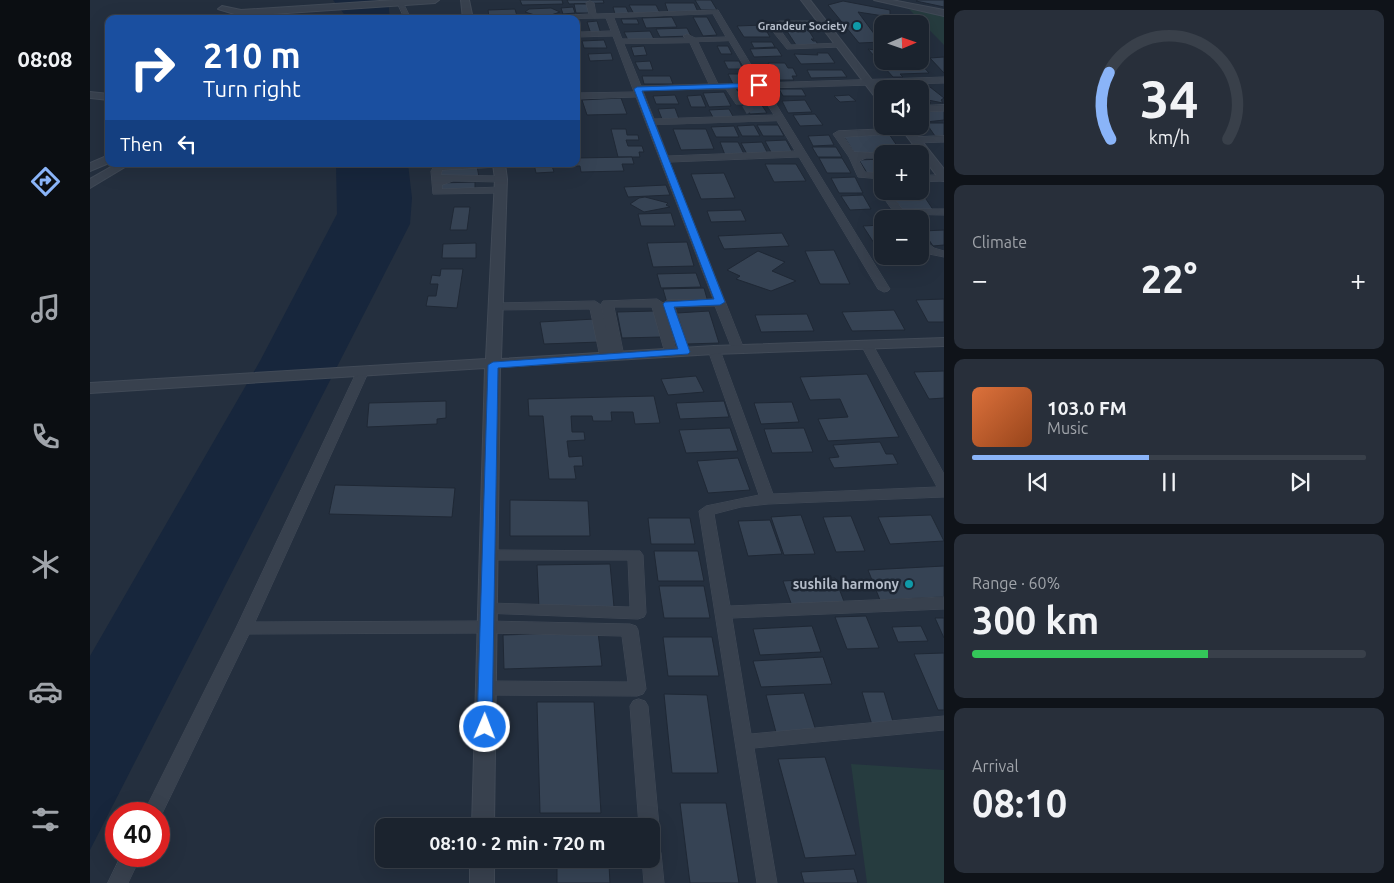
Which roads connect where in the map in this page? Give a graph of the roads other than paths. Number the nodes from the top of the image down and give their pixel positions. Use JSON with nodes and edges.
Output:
{"nodes":[{"id":1,"x":351,"y":0,"type":"edge"},
{"id":2,"x":435,"y":0,"type":"edge"},
{"id":3,"x":464,"y":0,"type":"edge"},
{"id":4,"x":805,"y":0,"type":"edge"},
{"id":5,"x":878,"y":0,"type":"edge"},
{"id":6,"x":398,"y":2,"type":"junction"},
{"id":7,"x":590,"y":3,"type":"dead end"},
{"id":8,"x":331,"y":4,"type":"junction"},
{"id":9,"x":944,"y":13,"type":"edge"},
{"id":10,"x":224,"y":14,"type":"edge"},
{"id":11,"x":249,"y":15,"type":"edge"},
{"id":12,"x":406,"y":15,"type":"edge"},
{"id":13,"x":467,"y":15,"type":"edge"},
{"id":14,"x":593,"y":16,"type":"junction"},
{"id":15,"x":609,"y":16,"type":"junction"},
{"id":16,"x":580,"y":17,"type":"edge"},
{"id":17,"x":822,"y":22,"type":"junction"},
{"id":18,"x":580,"y":35,"type":"edge"},
{"id":19,"x":618,"y":38,"type":"junction"},
{"id":20,"x":731,"y":39,"type":"junction"},
{"id":21,"x":692,"y":40,"type":"junction"},
{"id":22,"x":840,"y":45,"type":"junction"},
{"id":23,"x":869,"y":82,"type":"junction"},
{"id":24,"x":943,"y":84,"type":"edge"},
{"id":25,"x":729,"y":86,"type":"junction"},
{"id":26,"x":90,"y":87,"type":"edge"},
{"id":27,"x":715,"y":87,"type":"junction"},
{"id":28,"x":105,"y":88,"type":"edge"},
{"id":29,"x":874,"y":89,"type":"edge"},
{"id":30,"x":638,"y":91,"type":"junction"},
{"id":31,"x":90,"y":95,"type":"edge"},
{"id":32,"x":580,"y":96,"type":"edge"},
{"id":33,"x":105,"y":97,"type":"edge"},
{"id":34,"x":763,"y":97,"type":"junction"},
{"id":35,"x":746,"y":104,"type":"dead end"},
{"id":36,"x":944,"y":106,"type":"edge"},
{"id":37,"x":929,"y":107,"type":"edge"},
{"id":38,"x":780,"y":118,"type":"junction"},
{"id":39,"x":651,"y":122,"type":"junction"},
{"id":40,"x":874,"y":131,"type":"edge"},
{"id":41,"x":944,"y":141,"type":"edge"},
{"id":42,"x":929,"y":147,"type":"edge"},
{"id":43,"x":801,"y":154,"type":"junction"},
{"id":44,"x":874,"y":156,"type":"edge"},
{"id":45,"x":874,"y":157,"type":"edge"},
{"id":46,"x":664,"y":159,"type":"junction"},
{"id":47,"x":105,"y":160,"type":"edge"},
{"id":48,"x":929,"y":161,"type":"edge"},
{"id":49,"x":119,"y":167,"type":"edge"},
{"id":50,"x":90,"y":168,"type":"edge"},
{"id":51,"x":500,"y":176,"type":"edge"},
{"id":52,"x":874,"y":176,"type":"edge"},
{"id":53,"x":929,"y":176,"type":"edge"},
{"id":54,"x":943,"y":177,"type":"edge"},
{"id":55,"x":929,"y":178,"type":"edge"},
{"id":56,"x":90,"y":184,"type":"edge"},
{"id":57,"x":890,"y":200,"type":"edge"},
{"id":58,"x":944,"y":212,"type":"edge"},
{"id":59,"x":929,"y":250,"type":"edge"},
{"id":60,"x":944,"y":254,"type":"edge"},
{"id":61,"x":884,"y":289,"type":"dead end"},
{"id":62,"x":720,"y":302,"type":"junction"},
{"id":63,"x":496,"y":308,"type":"junction"},
{"id":64,"x":944,"y":342,"type":"edge"},
{"id":65,"x":868,"y":345,"type":"junction"},
{"id":66,"x":738,"y":349,"type":"junction"},
{"id":67,"x":714,"y":350,"type":"junction"},
{"id":68,"x":678,"y":352,"type":"junction"},
{"id":69,"x":612,"y":357,"type":"junction"},
{"id":70,"x":493,"y":365,"type":"junction"},
{"id":71,"x":362,"y":373,"type":"junction"},
{"id":72,"x":91,"y":389,"type":"edge"},
{"id":73,"x":944,"y":488,"type":"edge"},
{"id":74,"x":944,"y":492,"type":"edge"},
{"id":75,"x":768,"y":499,"type":"junction"},
{"id":76,"x":490,"y":555,"type":"junction"},
{"id":77,"x":944,"y":603,"type":"edge"},
{"id":78,"x":488,"y":609,"type":"junction"},
{"id":79,"x":721,"y":612,"type":"junction"},
{"id":80,"x":487,"y":627,"type":"junction"},
{"id":81,"x":244,"y":628,"type":"junction"},
{"id":82,"x":486,"y":688,"type":"junction"},
{"id":83,"x":639,"y":706,"type":"dead end"},
{"id":84,"x":944,"y":723,"type":"edge"},
{"id":85,"x":743,"y":742,"type":"junction"},
{"id":86,"x":158,"y":802,"type":"edge"},
{"id":87,"x":483,"y":818,"type":"edge"},
{"id":88,"x":648,"y":818,"type":"edge"},
{"id":89,"x":126,"y":867,"type":"edge"},
{"id":90,"x":482,"y":868,"type":"edge"},
{"id":91,"x":652,"y":868,"type":"edge"},
{"id":92,"x":118,"y":883,"type":"edge"},
{"id":93,"x":482,"y":883,"type":"edge"},
{"id":94,"x":654,"y":883,"type":"edge"},
{"id":95,"x":767,"y":883,"type":"edge"}],
"edges":[{"from":1,"to":8,"type":"street"},
{"from":2,"to":6,"type":"street"},
{"from":3,"to":13,"type":"street"},
{"from":4,"to":17,"type":"street"},
{"from":5,"to":9,"type":"street"},
{"from":6,"to":8,"type":"street"},
{"from":6,"to":12,"type":"street"},
{"from":7,"to":14,"type":"street"},
{"from":8,"to":10,"type":"street"},
{"from":8,"to":11,"type":"street"},
{"from":14,"to":15,"type":"street"},
{"from":14,"to":16,"type":"street"},
{"from":15,"to":19,"type":"street"},
{"from":15,"to":20,"type":"street"},
{"from":17,"to":22,"type":"street"},
{"from":17,"to":22,"type":"street"},
{"from":18,"to":19,"type":"street"},
{"from":19,"to":21,"type":"street"},
{"from":19,"to":30,"type":"street"},
{"from":20,"to":21,"type":"street"},
{"from":20,"to":34,"type":"street"},
{"from":21,"to":27,"type":"street"},
{"from":22,"to":23,"type":"street"},
{"from":23,"to":24,"type":"street"},
{"from":23,"to":29,"type":"street"},
{"from":23,"to":34,"type":"street"},
{"from":25,"to":27,"type":"street"},
{"from":25,"to":34,"type":"street"},
{"from":25,"to":34,"type":"street"},
{"from":26,"to":28,"type":"street"},
{"from":27,"to":30,"type":"street"},
{"from":30,"to":32,"type":"street"},
{"from":30,"to":39,"type":"street"},
{"from":31,"to":33,"type":"street"},
{"from":34,"to":35,"type":"street"},
{"from":34,"to":38,"type":"street"},
{"from":36,"to":37,"type":"street"},
{"from":38,"to":39,"type":"street"},
{"from":38,"to":43,"type":"street"},
{"from":39,"to":46,"type":"street"},
{"from":40,"to":44,"type":"street"},
{"from":41,"to":42,"type":"street"},
{"from":43,"to":46,"type":"street"},
{"from":43,"to":61,"type":"street"},
{"from":45,"to":52,"type":"street"},
{"from":46,"to":62,"type":"street"},
{"from":47,"to":50,"type":"street"},
{"from":48,"to":54,"type":"street"},
{"from":49,"to":56,"type":"street"},
{"from":51,"to":51,"type":"street"},
{"from":51,"to":51,"type":"street"},
{"from":51,"to":63,"type":"street"},
{"from":53,"to":54,"type":"street"},
{"from":54,"to":55,"type":"street"},
{"from":57,"to":58,"type":"street"},
{"from":59,"to":60,"type":"street"},
{"from":62,"to":66,"type":"street"},
{"from":62,"to":68,"type":"street"},
{"from":63,"to":69,"type":"street"},
{"from":63,"to":70,"type":"street"},
{"from":64,"to":65,"type":"street"},
{"from":65,"to":66,"type":"street"},
{"from":65,"to":73,"type":"street"},
{"from":66,"to":67,"type":"street"},
{"from":67,"to":68,"type":"street"},
{"from":67,"to":75,"type":"street"},
{"from":68,"to":69,"type":"street"},
{"from":68,"to":69,"type":"street"},
{"from":69,"to":70,"type":"street"},
{"from":70,"to":71,"type":"street"},
{"from":70,"to":76,"type":"street"},
{"from":71,"to":72,"type":"street"},
{"from":71,"to":81,"type":"street"},
{"from":74,"to":75,"type":"street"},
{"from":75,"to":79,"type":"street"},
{"from":76,"to":78,"type":"street"},
{"from":76,"to":78,"type":"street"},
{"from":77,"to":79,"type":"street"},
{"from":78,"to":80,"type":"street"},
{"from":79,"to":85,"type":"street"},
{"from":80,"to":81,"type":"street"},
{"from":80,"to":82,"type":"street"},
{"from":80,"to":82,"type":"street"},
{"from":81,"to":86,"type":"street"},
{"from":82,"to":87,"type":"street"},
{"from":83,"to":88,"type":"street"},
{"from":84,"to":85,"type":"street"},
{"from":85,"to":95,"type":"street"},
{"from":89,"to":92,"type":"street"},
{"from":90,"to":93,"type":"street"},
{"from":91,"to":94,"type":"street"}]}
